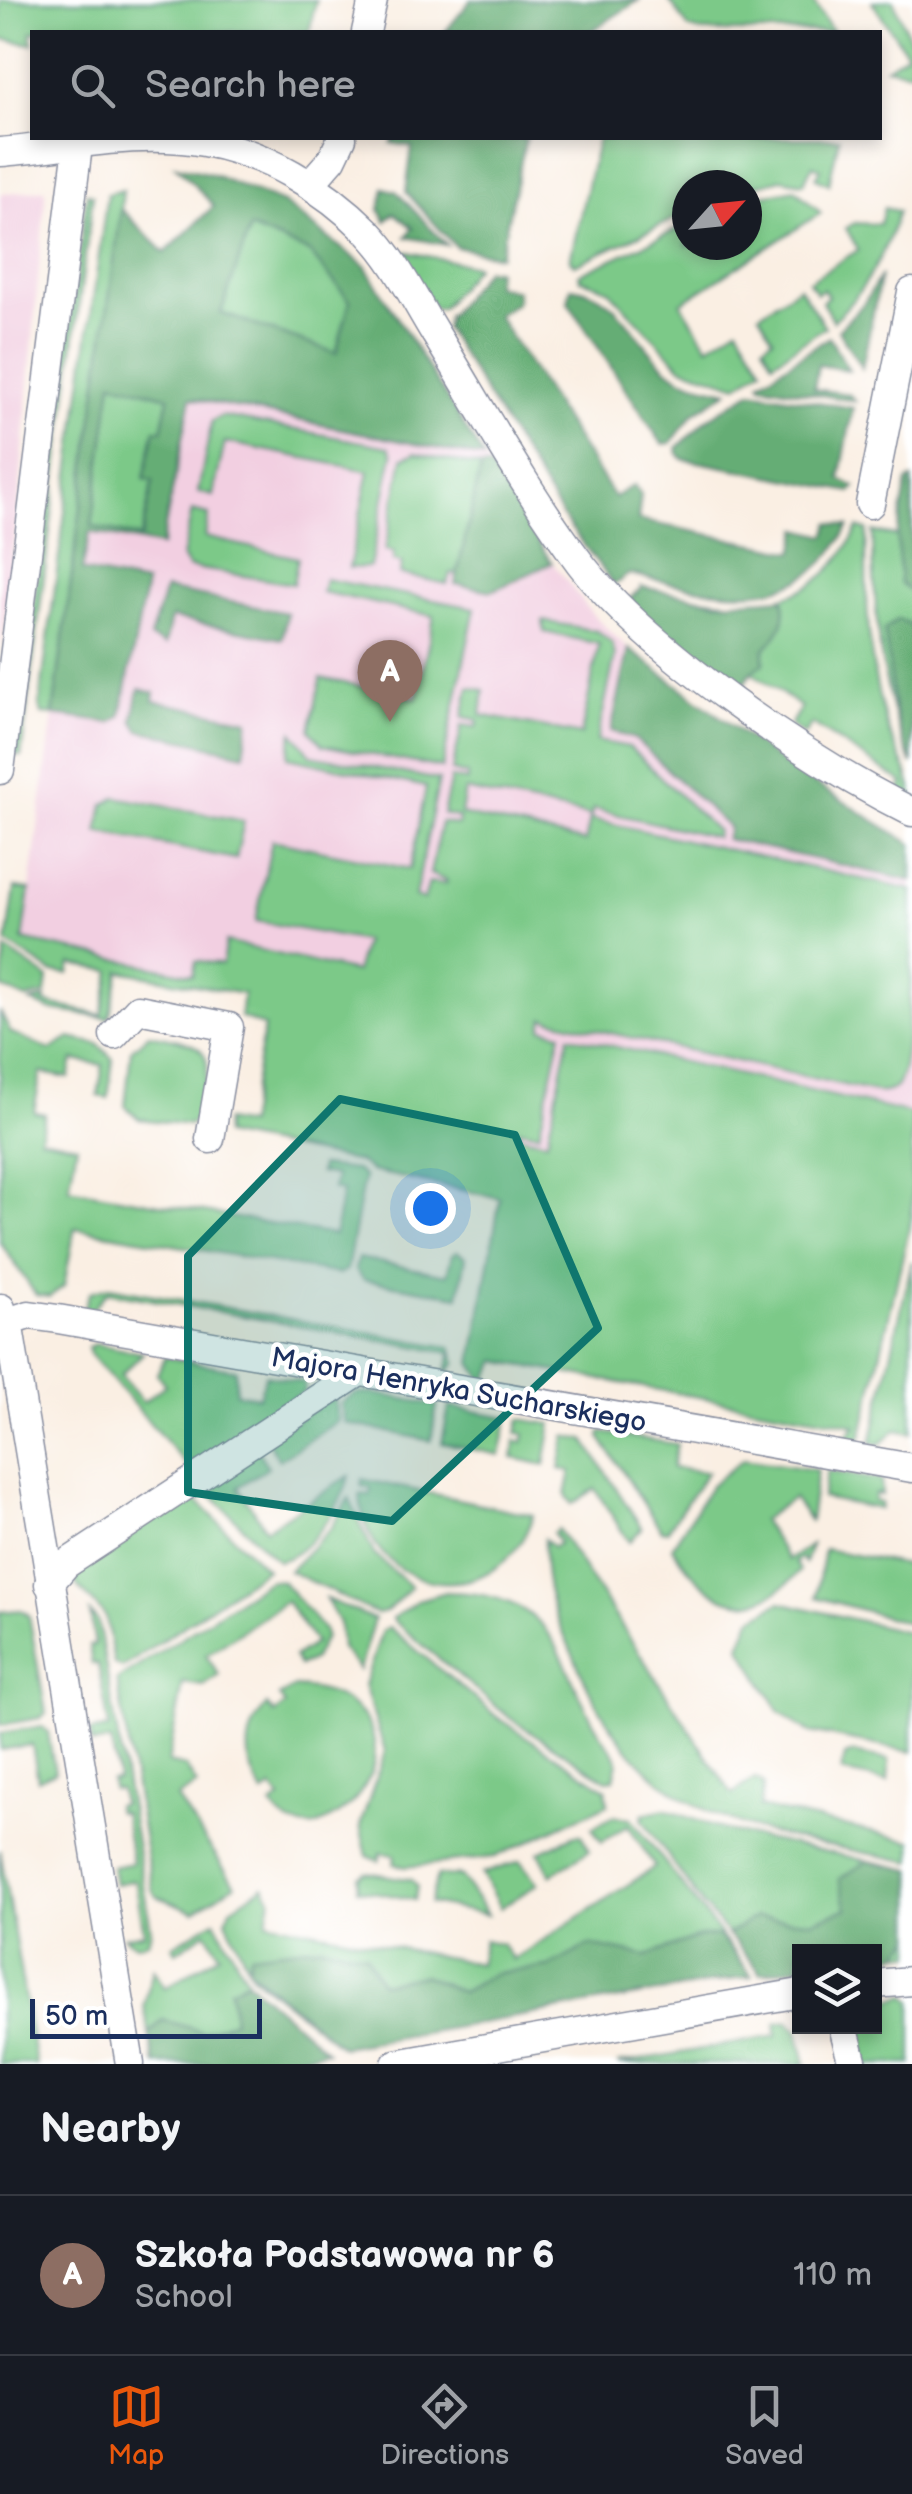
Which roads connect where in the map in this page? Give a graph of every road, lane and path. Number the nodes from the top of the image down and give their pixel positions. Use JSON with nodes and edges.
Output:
{"nodes":[{"id":1,"x":373,"y":0,"type":"edge"},
{"id":2,"x":366,"y":30,"type":"edge"},
{"id":3,"x":148,"y":140,"type":"edge"},
{"id":4,"x":188,"y":140,"type":"edge"},
{"id":5,"x":341,"y":140,"type":"edge"},
{"id":6,"x":78,"y":146,"type":"junction"},
{"id":7,"x":0,"y":152,"type":"edge"},
{"id":8,"x":310,"y":184,"type":"junction"},
{"id":9,"x":912,"y":292,"type":"edge"},
{"id":10,"x":870,"y":504,"type":"dead end"},
{"id":11,"x":0,"y":770,"type":"edge"},
{"id":12,"x":912,"y":812,"type":"edge"},
{"id":13,"x":114,"y":1035,"type":"dead end"},
{"id":14,"x":210,"y":1139,"type":"dead end"},
{"id":15,"x":4,"y":1314,"type":"edge"},
{"id":16,"x":359,"y":1372,"type":"junction"},
{"id":17,"x":912,"y":1468,"type":"edge"},
{"id":18,"x":49,"y":1584,"type":"junction"},
{"id":19,"x":912,"y":1981,"type":"edge"},
{"id":20,"x":882,"y":1983,"type":"edge"},
{"id":21,"x":792,"y":1995,"type":"edge"},
{"id":22,"x":845,"y":2034,"type":"edge"},
{"id":23,"x":130,"y":2064,"type":"edge"},
{"id":24,"x":396,"y":2064,"type":"edge"},
{"id":25,"x":853,"y":2064,"type":"edge"}],
"edges":[{"from":1,"to":2,"type":"street"},
{"from":3,"to":6,"type":"street"},
{"from":4,"to":8,"type":"street"},
{"from":5,"to":8,"type":"street"},
{"from":6,"to":7,"type":"street"},
{"from":6,"to":11,"type":"street"},
{"from":8,"to":12,"type":"street"},
{"from":9,"to":10,"type":"street"},
{"from":13,"to":14,"type":"street"},
{"from":15,"to":16,"type":"street","name":"Majora Henryka Sucharskiego"},
{"from":15,"to":18,"type":"street","name":"Majora Henryka Sucharskiego"},
{"from":16,"to":17,"type":"street","name":"Majora Henryka Sucharskiego"},
{"from":16,"to":18,"type":"street"},
{"from":18,"to":23,"type":"street","name":"Majora Henryka Sucharskiego"},
{"from":19,"to":20,"type":"street"},
{"from":21,"to":24,"type":"street"},
{"from":22,"to":25,"type":"street"}]}
